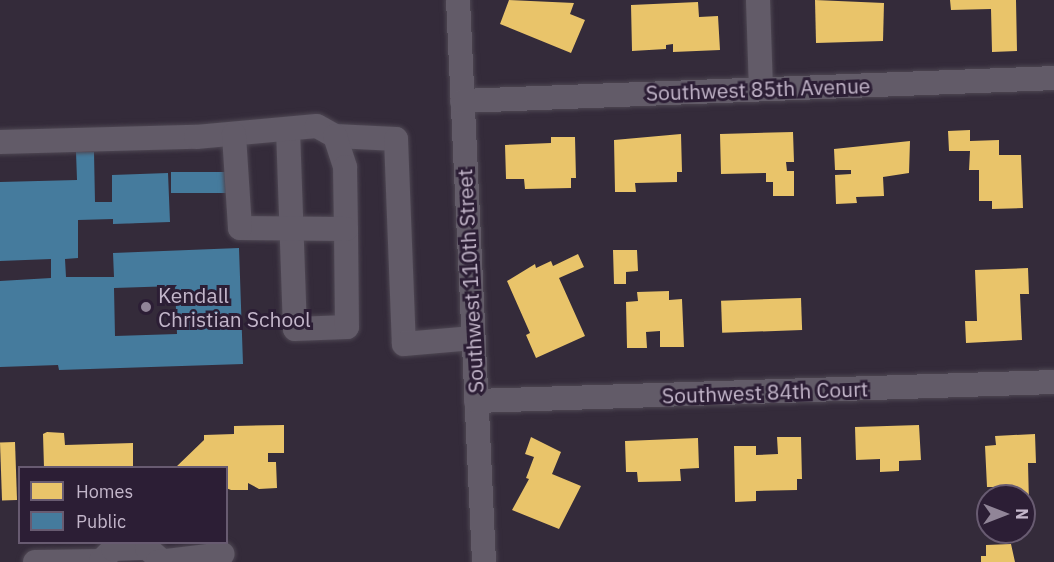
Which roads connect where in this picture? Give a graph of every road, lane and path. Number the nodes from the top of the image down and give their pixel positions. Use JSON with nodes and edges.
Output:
{"nodes":[{"id":1,"x":458,"y":0,"type":"edge"},
{"id":2,"x":758,"y":0,"type":"edge"},
{"id":3,"x":1054,"y":78,"type":"edge"},
{"id":4,"x":761,"y":89,"type":"junction"},
{"id":5,"x":462,"y":100,"type":"junction"},
{"id":6,"x":288,"y":129,"type":"junction"},
{"id":7,"x":234,"y":134,"type":"junction"},
{"id":8,"x":335,"y":136,"type":"junction"},
{"id":9,"x":0,"y":142,"type":"edge"},
{"id":10,"x":346,"y":229,"type":"junction"},
{"id":11,"x":291,"y":230,"type":"junction"},
{"id":12,"x":472,"y":338,"type":"junction"},
{"id":13,"x":1054,"y":382,"type":"edge"},
{"id":14,"x":476,"y":401,"type":"junction"},
{"id":15,"x":223,"y":554,"type":"dead end"},
{"id":16,"x":102,"y":561,"type":"edge"},
{"id":17,"x":160,"y":561,"type":"edge"},
{"id":18,"x":35,"y":562,"type":"edge"},
{"id":19,"x":484,"y":562,"type":"edge"}],
"edges":[{"from":1,"to":5,"type":"street","name":"Southwest 110th Street"},
{"from":2,"to":4,"type":"street"},
{"from":3,"to":4,"type":"street","name":"Southwest 85th Avenue"},
{"from":4,"to":5,"type":"street","name":"Southwest 85th Avenue"},
{"from":5,"to":12,"type":"street","name":"Southwest 110th Street"},
{"from":6,"to":7,"type":"street"},
{"from":6,"to":8,"type":"street"},
{"from":6,"to":11,"type":"street"},
{"from":7,"to":9,"type":"street"},
{"from":7,"to":11,"type":"street"},
{"from":8,"to":10,"type":"street"},
{"from":8,"to":12,"type":"street"},
{"from":10,"to":11,"type":"street"},
{"from":10,"to":11,"type":"street"},
{"from":12,"to":14,"type":"street","name":"Southwest 110th Street"},
{"from":13,"to":14,"type":"street","name":"Southwest 84th Court"},
{"from":14,"to":19,"type":"street","name":"Southwest 110th Street"},
{"from":15,"to":17,"type":"street"},
{"from":16,"to":17,"type":"street"},
{"from":16,"to":18,"type":"street"}]}
